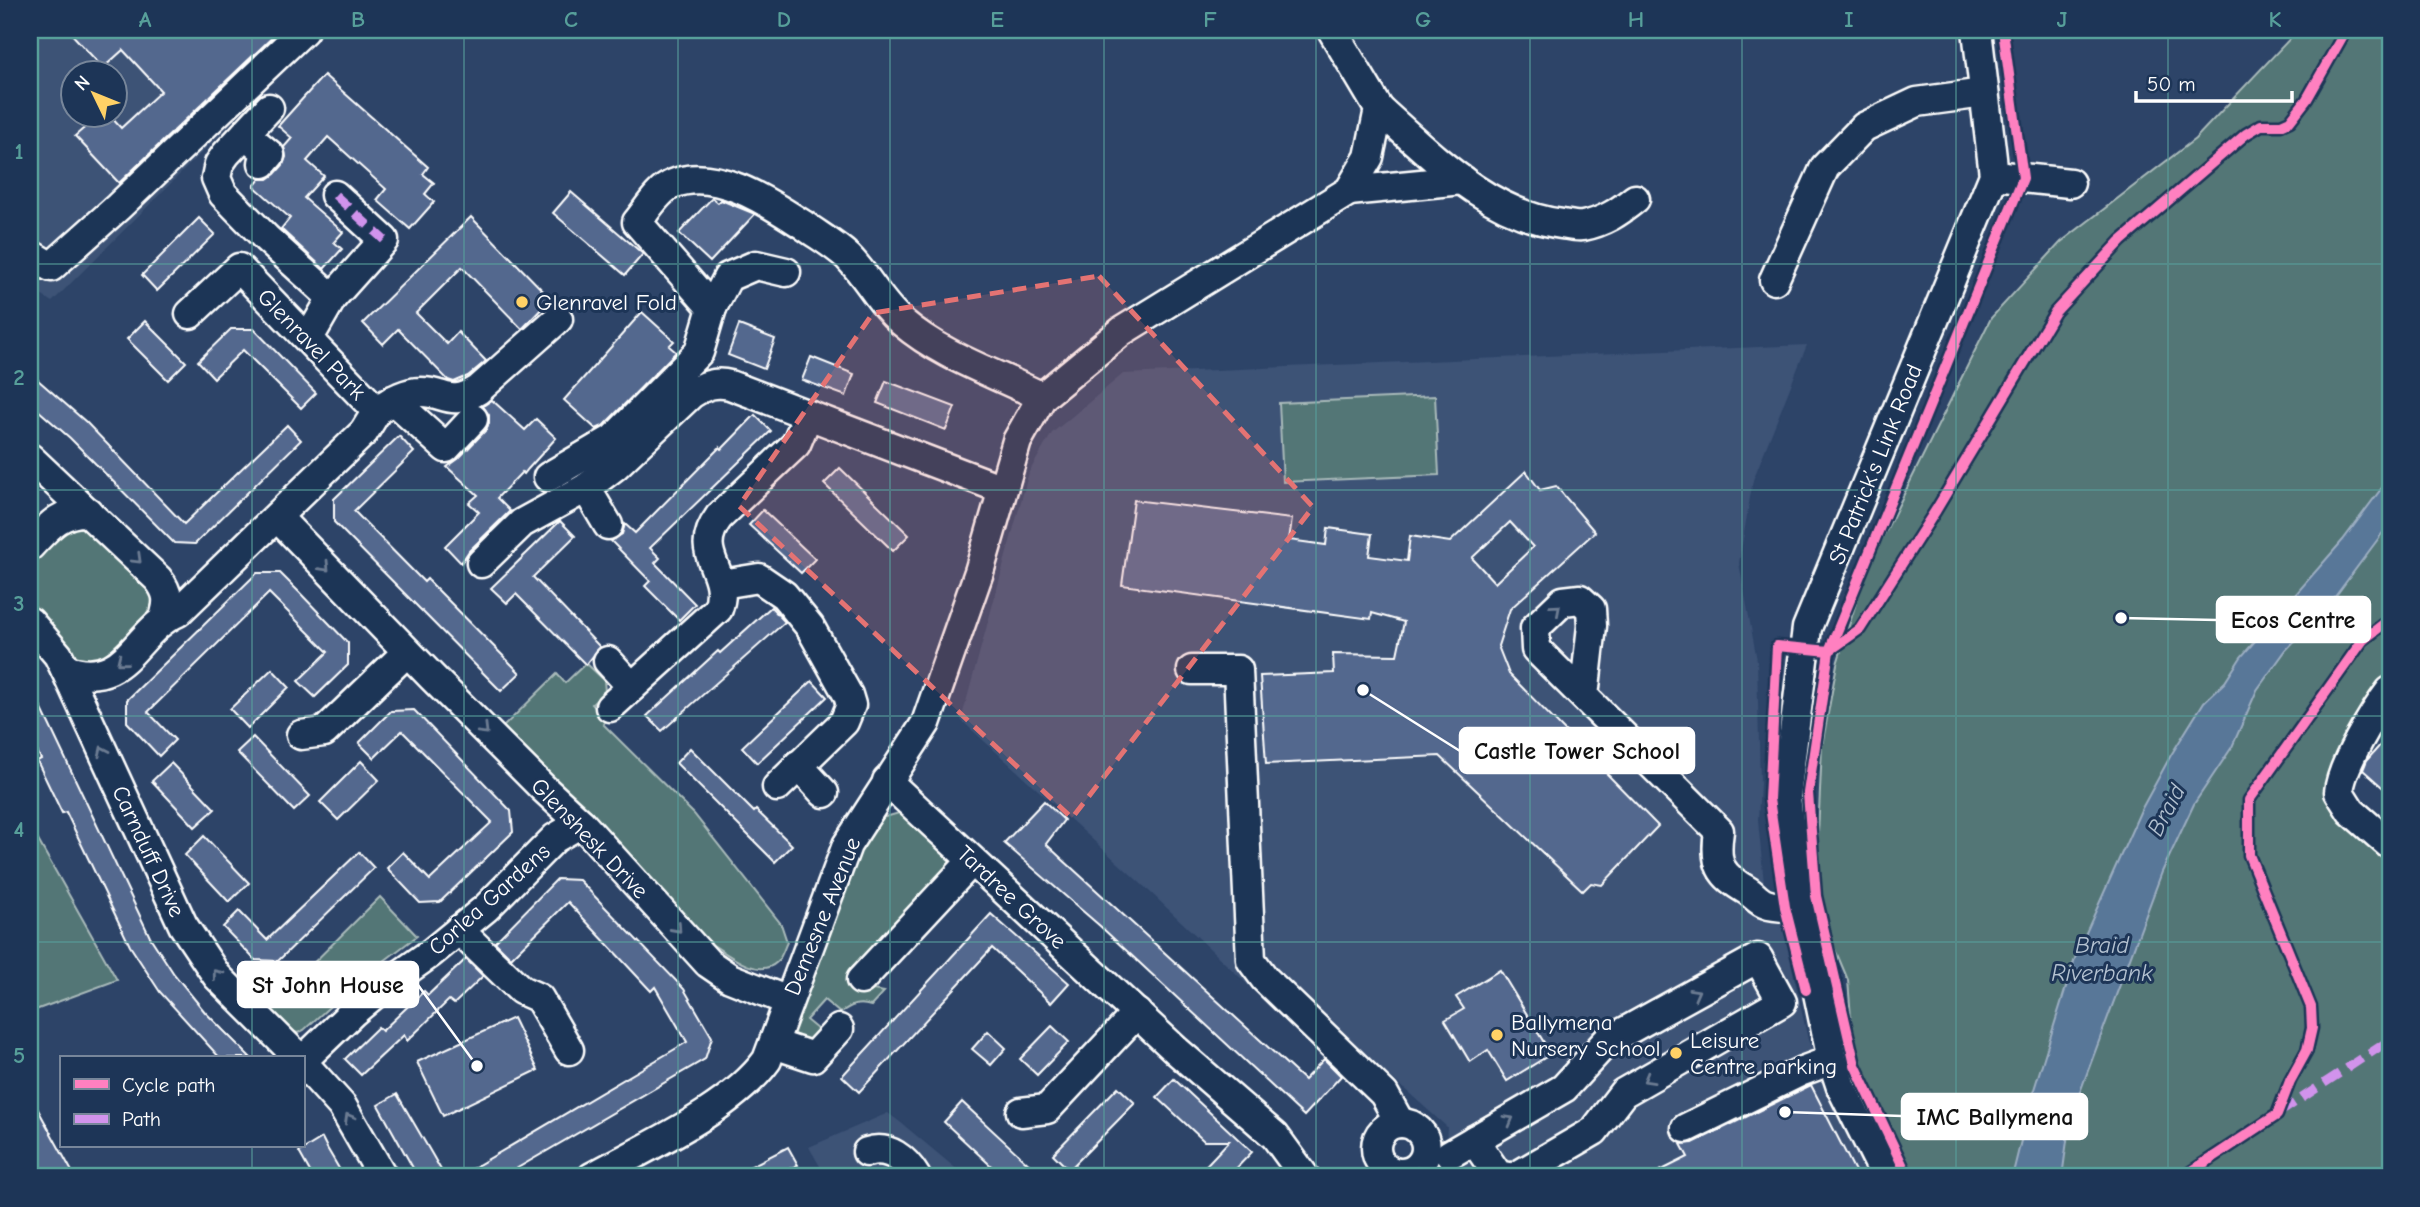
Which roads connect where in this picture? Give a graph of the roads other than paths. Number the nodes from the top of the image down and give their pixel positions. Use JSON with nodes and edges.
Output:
{"nodes":[{"id":1,"x":304,"y":30,"type":"edge"},
{"id":2,"x":1332,"y":30,"type":"edge"},
{"id":3,"x":1977,"y":30,"type":"edge"},
{"id":4,"x":1984,"y":93,"type":"junction"},
{"id":5,"x":269,"y":108,"type":"dead end"},
{"id":6,"x":1379,"y":109,"type":"junction"},
{"id":7,"x":245,"y":134,"type":"junction"},
{"id":8,"x":263,"y":163,"type":"dead end"},
{"id":9,"x":1994,"y":175,"type":"junction"},
{"id":10,"x":1462,"y":180,"type":"junction"},
{"id":11,"x":2070,"y":183,"type":"dead end"},
{"id":12,"x":1349,"y":191,"type":"junction"},
{"id":13,"x":335,"y":195,"type":"dead end"},
{"id":14,"x":1635,"y":200,"type":"dead end"},
{"id":15,"x":30,"y":254,"type":"edge"},
{"id":16,"x":786,"y":272,"type":"dead end"},
{"id":17,"x":1774,"y":281,"type":"dead end"},
{"id":18,"x":332,"y":298,"type":"junction"},
{"id":19,"x":712,"y":308,"type":"junction"},
{"id":20,"x":190,"y":314,"type":"dead end"},
{"id":21,"x":558,"y":319,"type":"dead end"},
{"id":22,"x":309,"y":338,"type":"junction"},
{"id":23,"x":1042,"y":397,"type":"junction"},
{"id":24,"x":384,"y":406,"type":"junction"},
{"id":25,"x":808,"y":415,"type":"junction"},
{"id":26,"x":473,"y":419,"type":"dead end"},
{"id":27,"x":30,"y":458,"type":"edge"},
{"id":28,"x":548,"y":477,"type":"dead end"},
{"id":29,"x":56,"y":482,"type":"junction"},
{"id":30,"x":586,"y":488,"type":"junction"},
{"id":31,"x":1002,"y":489,"type":"junction"},
{"id":32,"x":88,"y":512,"type":"junction"},
{"id":33,"x":278,"y":518,"type":"junction"},
{"id":34,"x":54,"y":522,"type":"junction"},
{"id":35,"x":608,"y":525,"type":"dead end"},
{"id":36,"x":30,"y":546,"type":"edge"},
{"id":37,"x":481,"y":563,"type":"dead end"},
{"id":38,"x":722,"y":584,"type":"junction"},
{"id":39,"x":204,"y":589,"type":"junction"},
{"id":40,"x":167,"y":590,"type":"junction"},
{"id":41,"x":164,"y":618,"type":"junction"},
{"id":42,"x":30,"y":622,"type":"edge"},
{"id":43,"x":407,"y":652,"type":"junction"},
{"id":44,"x":608,"y":661,"type":"dead end"},
{"id":45,"x":65,"y":669,"type":"junction"},
{"id":46,"x":1192,"y":670,"type":"dead end"},
{"id":47,"x":632,"y":687,"type":"junction"},
{"id":48,"x":2390,"y":691,"type":"edge"},
{"id":49,"x":1584,"y":696,"type":"dead end"},
{"id":50,"x":610,"y":707,"type":"dead end"},
{"id":51,"x":301,"y":735,"type":"dead end"},
{"id":52,"x":799,"y":765,"type":"junction"},
{"id":53,"x":887,"y":781,"type":"junction"},
{"id":54,"x":776,"y":787,"type":"dead end"},
{"id":55,"x":824,"y":793,"type":"dead end"},
{"id":56,"x":581,"y":823,"type":"junction"},
{"id":57,"x":2390,"y":845,"type":"edge"},
{"id":58,"x":972,"y":861,"type":"junction"},
{"id":59,"x":1800,"y":907,"type":"junction"},
{"id":60,"x":459,"y":930,"type":"junction"},
{"id":61,"x":874,"y":975,"type":"dead end"},
{"id":62,"x":1817,"y":984,"type":"junction"},
{"id":63,"x":788,"y":1001,"type":"junction"},
{"id":64,"x":1782,"y":1002,"type":"junction"},
{"id":65,"x":1137,"y":1013,"type":"junction"},
{"id":66,"x":839,"y":1030,"type":"dead end"},
{"id":67,"x":774,"y":1044,"type":"junction"},
{"id":68,"x":569,"y":1050,"type":"dead end"},
{"id":69,"x":297,"y":1056,"type":"edge"},
{"id":70,"x":304,"y":1057,"type":"edge"},
{"id":71,"x":1832,"y":1060,"type":"junction"},
{"id":72,"x":304,"y":1063,"type":"edge"},
{"id":73,"x":1021,"y":1112,"type":"dead end"},
{"id":74,"x":1400,"y":1123,"type":"junction"},
{"id":75,"x":1686,"y":1128,"type":"dead end"},
{"id":76,"x":867,"y":1152,"type":"dead end"},
{"id":77,"x":1434,"y":1162,"type":"edge"},
{"id":78,"x":1372,"y":1165,"type":"edge"},
{"id":79,"x":383,"y":1177,"type":"edge"},
{"id":80,"x":592,"y":1177,"type":"edge"},
{"id":81,"x":916,"y":1177,"type":"edge"},
{"id":82,"x":1304,"y":1177,"type":"edge"},
{"id":83,"x":1507,"y":1177,"type":"edge"},
{"id":84,"x":1515,"y":1177,"type":"edge"},
{"id":85,"x":1886,"y":1177,"type":"edge"}],
"edges":[{"from":1,"to":15,"type":"street"},
{"from":2,"to":6,"type":"street"},
{"from":3,"to":4,"type":"street","name":"St Patrick’s Link Road"},
{"from":4,"to":9,"type":"street","name":"St Patrick’s Link Road"},
{"from":4,"to":17,"type":"street"},
{"from":5,"to":7,"type":"street"},
{"from":6,"to":10,"type":"street"},
{"from":6,"to":12,"type":"street"},
{"from":7,"to":8,"type":"street"},
{"from":7,"to":18,"type":"street"},
{"from":9,"to":11,"type":"street"},
{"from":9,"to":59,"type":"street","name":"St Patrick’s Link Road"},
{"from":10,"to":12,"type":"street"},
{"from":10,"to":14,"type":"street"},
{"from":12,"to":23,"type":"street"},
{"from":13,"to":18,"type":"street"},
{"from":16,"to":19,"type":"street"},
{"from":18,"to":22,"type":"street"},
{"from":19,"to":23,"type":"street"},
{"from":19,"to":28,"type":"street"},
{"from":20,"to":22,"type":"street","name":"Glenravel Park"},
{"from":21,"to":24,"type":"street"},
{"from":22,"to":24,"type":"street","name":"Glenravel Park"},
{"from":23,"to":31,"type":"street","name":"Demesne Avenue"},
{"from":24,"to":26,"type":"street"},
{"from":24,"to":33,"type":"street","name":"Glenravel Park"},
{"from":25,"to":30,"type":"street"},
{"from":25,"to":31,"type":"street"},
{"from":25,"to":38,"type":"street"},
{"from":27,"to":29,"type":"street"},
{"from":29,"to":32,"type":"street"},
{"from":29,"to":34,"type":"street"},
{"from":30,"to":35,"type":"street"},
{"from":30,"to":37,"type":"street"},
{"from":31,"to":53,"type":"street","name":"Demesne Avenue"},
{"from":32,"to":34,"type":"street"},
{"from":32,"to":40,"type":"street","one_way":true},
{"from":33,"to":39,"type":"street","name":"Glenravel Park"},
{"from":33,"to":43,"type":"street","name":"Glenshesk Drive","one_way":true},
{"from":34,"to":36,"type":"street"},
{"from":38,"to":47,"type":"street"},
{"from":38,"to":52,"type":"street"},
{"from":39,"to":40,"type":"street"},
{"from":39,"to":41,"type":"street","name":"Glenravel Park"},
{"from":40,"to":41,"type":"street"},
{"from":41,"to":45,"type":"street","name":"Glenravel Park","one_way":true},
{"from":42,"to":45,"type":"street","name":"Carnduff Drive"},
{"from":43,"to":51,"type":"street"},
{"from":43,"to":56,"type":"street","name":"Glenshesk Drive","one_way":true},
{"from":44,"to":47,"type":"street"},
{"from":69,"to":45,"type":"street","name":"Carnduff Drive","one_way":true},
{"from":46,"to":74,"type":"street"},
{"from":47,"to":50,"type":"street"},
{"from":48,"to":57,"type":"street"},
{"from":49,"to":59,"type":"street"},
{"from":52,"to":54,"type":"street"},
{"from":52,"to":55,"type":"street"},
{"from":53,"to":58,"type":"street","name":"Tardree Grove"},
{"from":53,"to":63,"type":"street","name":"Demesne Avenue"},
{"from":56,"to":60,"type":"street","name":"Corlea Gardens"},
{"from":56,"to":63,"type":"street","name":"Glenshesk Drive","one_way":true},
{"from":58,"to":61,"type":"street"},
{"from":58,"to":65,"type":"street","name":"Tardree Grove"},
{"from":59,"to":62,"type":"street","name":"St Patrick’s Link Road"},
{"from":60,"to":68,"type":"street"},
{"from":60,"to":70,"type":"street","name":"Corlea Gardens"},
{"from":62,"to":64,"type":"street"},
{"from":62,"to":71,"type":"street","name":"St Patrick’s Link Road"},
{"from":63,"to":67,"type":"street","name":"Demesne Avenue"},
{"from":77,"to":64,"type":"street","one_way":true},
{"from":64,"to":84,"type":"street","one_way":true},
{"from":65,"to":73,"type":"street"},
{"from":65,"to":82,"type":"street","name":"Tardree Grove"},
{"from":66,"to":67,"type":"street"},
{"from":67,"to":80,"type":"street","name":"Demesne Avenue"},
{"from":71,"to":75,"type":"street"},
{"from":71,"to":85,"type":"street","name":"St Patrick’s Link Road"},
{"from":79,"to":72,"type":"street","name":"Carnduff Drive","one_way":true},
{"from":74,"to":77,"type":"street"},
{"from":74,"to":78,"type":"street"},
{"from":76,"to":81,"type":"street"},
{"from":77,"to":78,"type":"street"},
{"from":77,"to":83,"type":"street"}]}
